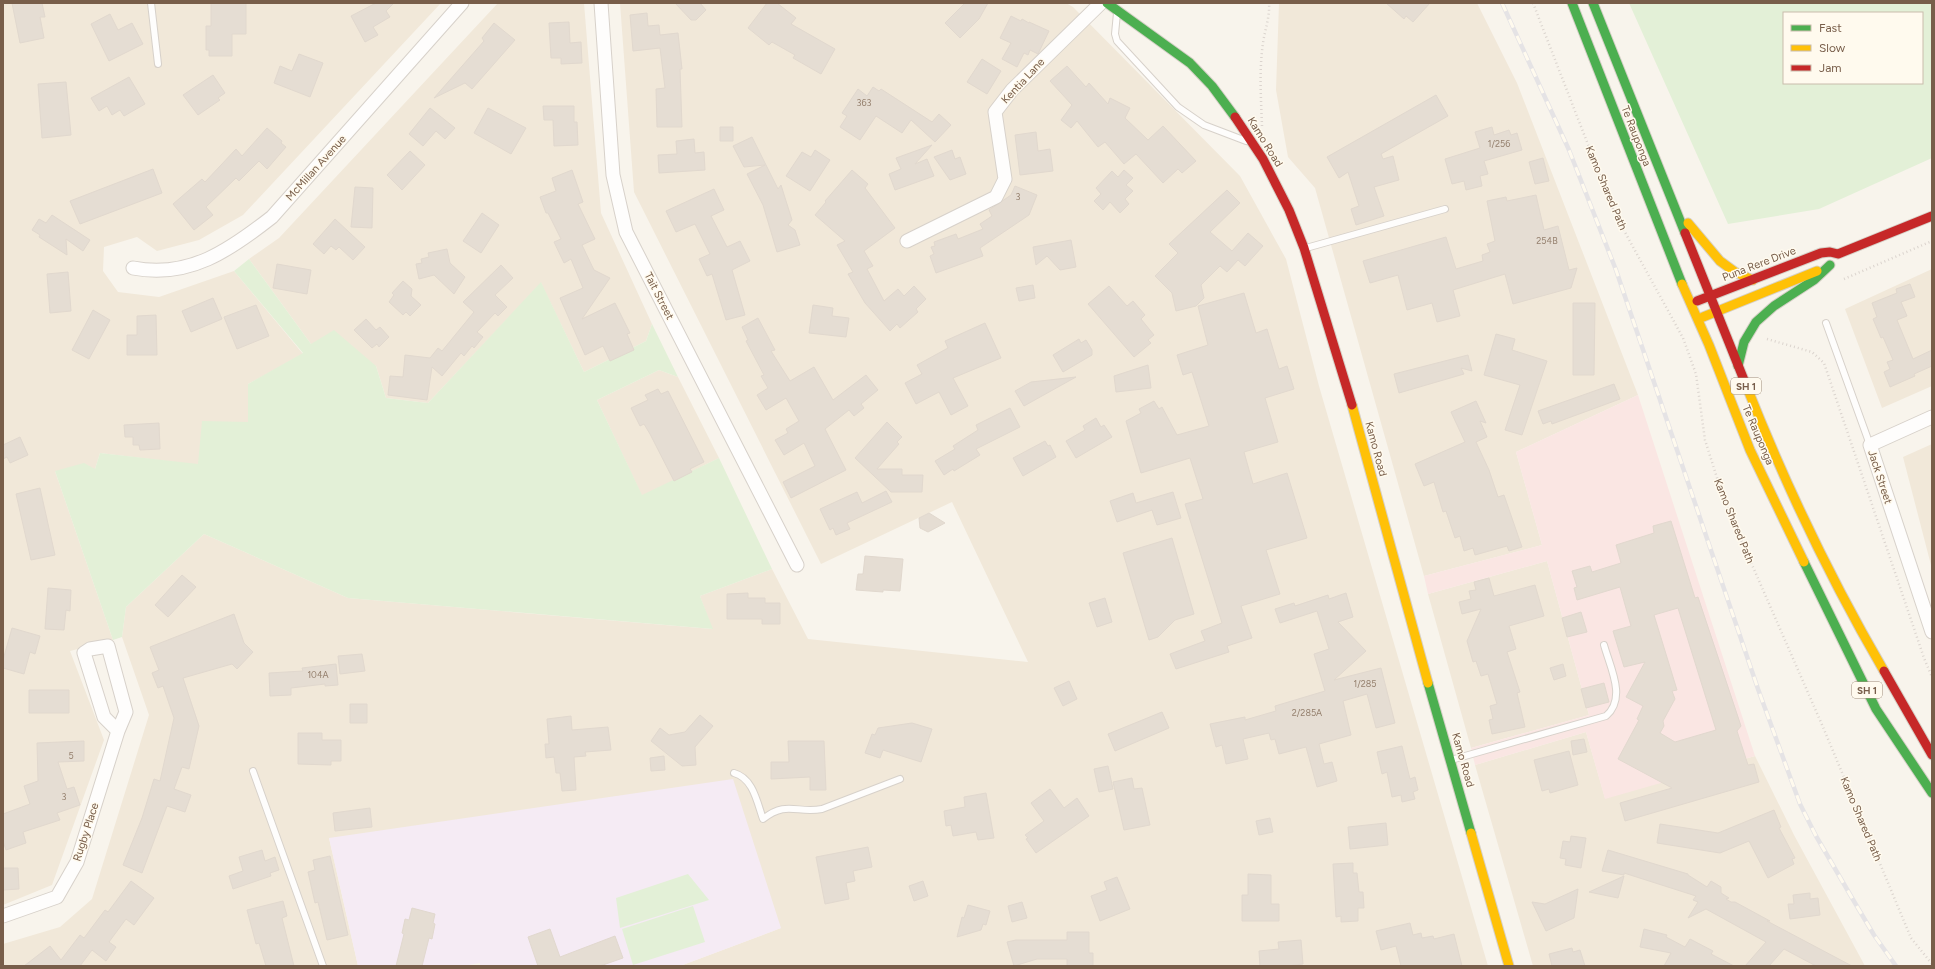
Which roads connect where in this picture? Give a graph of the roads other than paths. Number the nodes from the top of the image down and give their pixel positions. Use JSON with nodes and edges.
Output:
{"nodes":[{"id":1,"x":151,"y":3,"type":"edge"},
{"id":2,"x":462,"y":3,"type":"edge"},
{"id":3,"x":601,"y":3,"type":"edge"},
{"id":4,"x":1101,"y":3,"type":"edge"},
{"id":5,"x":1107,"y":3,"type":"edge"},
{"id":6,"x":1572,"y":3,"type":"edge"},
{"id":7,"x":1593,"y":3,"type":"edge"},
{"id":8,"x":1117,"y":10,"type":"junction"},
{"id":9,"x":158,"y":64,"type":"dead end"},
{"id":10,"x":1253,"y":144,"type":"junction"},
{"id":11,"x":1674,"y":204,"type":"junction"},
{"id":12,"x":1445,"y":209,"type":"dead end"},
{"id":13,"x":1932,"y":216,"type":"edge"},
{"id":14,"x":907,"y":241,"type":"dead end"},
{"id":15,"x":1304,"y":248,"type":"junction"},
{"id":16,"x":1838,"y":254,"type":"junction"},
{"id":17,"x":1830,"y":265,"type":"junction"},
{"id":18,"x":133,"y":268,"type":"dead end"},
{"id":19,"x":1753,"y":280,"type":"junction"},
{"id":20,"x":1711,"y":296,"type":"junction"},
{"id":21,"x":1690,"y":303,"type":"junction"},
{"id":22,"x":1717,"y":312,"type":"junction"},
{"id":23,"x":1698,"y":319,"type":"junction"},
{"id":24,"x":1826,"y":323,"type":"dead end"},
{"id":25,"x":1738,"y":366,"type":"junction"},
{"id":26,"x":1932,"y":417,"type":"edge"},
{"id":27,"x":1870,"y":445,"type":"junction"},
{"id":28,"x":796,"y":565,"type":"dead end"},
{"id":29,"x":1932,"y":632,"type":"edge"},
{"id":30,"x":1604,"y":645,"type":"dead end"},
{"id":31,"x":118,"y":731,"type":"junction"},
{"id":32,"x":1932,"y":755,"type":"edge"},
{"id":33,"x":1450,"y":761,"type":"junction"},
{"id":34,"x":253,"y":771,"type":"dead end"},
{"id":35,"x":734,"y":773,"type":"dead end"},
{"id":36,"x":900,"y":779,"type":"dead end"},
{"id":37,"x":1932,"y":793,"type":"edge"},
{"id":38,"x":3,"y":916,"type":"edge"},
{"id":39,"x":323,"y":966,"type":"edge"},
{"id":40,"x":1509,"y":966,"type":"edge"}],
"edges":[{"from":1,"to":9,"type":"lane"},
{"from":2,"to":18,"type":"street","name":"McMillan Avenue"},
{"from":3,"to":28,"type":"street","name":"Tait Street"},
{"from":4,"to":14,"type":"street","name":"Kentia Lane"},
{"from":5,"to":8,"type":"main road","name":"Kamo Road"},
{"from":6,"to":21,"type":"main road","name":"Te Rauponga","number":"SH 1"},
{"from":7,"to":11,"type":"main road","name":"Te Rauponga","number":"SH 1"},
{"from":8,"to":10,"type":"main road","name":"Kamo Road"},
{"from":8,"to":10,"type":"lane"},
{"from":10,"to":15,"type":"main road","name":"Kamo Road"},
{"from":11,"to":19,"type":"main road"},
{"from":11,"to":20,"type":"main road","name":"Te Rauponga","number":"SH 1"},
{"from":12,"to":15,"type":"lane"},
{"from":13,"to":16,"type":"main road","name":"Puna Rere Drive"},
{"from":15,"to":33,"type":"main road","name":"Kamo Road"},
{"from":16,"to":17,"type":"main road"},
{"from":16,"to":19,"type":"main road","name":"Puna Rere Drive"},
{"from":17,"to":22,"type":"main road"},
{"from":17,"to":25,"type":"main road"},
{"from":19,"to":20,"type":"main road","name":"Puna Rere Drive"},
{"from":20,"to":21,"type":"main road","name":"Puna Rere Drive"},
{"from":20,"to":22,"type":"main road","name":"Te Rauponga","number":"SH 1"},
{"from":21,"to":23,"type":"main road","name":"Te Rauponga","number":"SH 1"},
{"from":22,"to":23,"type":"main road"},
{"from":22,"to":25,"type":"main road","name":"Te Rauponga","number":"SH 1"},
{"from":23,"to":37,"type":"main road","name":"Te Rauponga","number":"SH 1"},
{"from":24,"to":27,"type":"lane","name":"Jack Street"},
{"from":25,"to":32,"type":"main road","name":"Te Rauponga","number":"SH 1"},
{"from":26,"to":27,"type":"street"},
{"from":27,"to":29,"type":"street","name":"Jack Street"},
{"from":30,"to":33,"type":"lane"},
{"from":31,"to":31,"type":"street","name":"Rugby Place"},
{"from":31,"to":38,"type":"street","name":"Rugby Place"},
{"from":33,"to":40,"type":"main road","name":"Kamo Road"},
{"from":34,"to":39,"type":"lane"},
{"from":35,"to":36,"type":"lane"}]}
